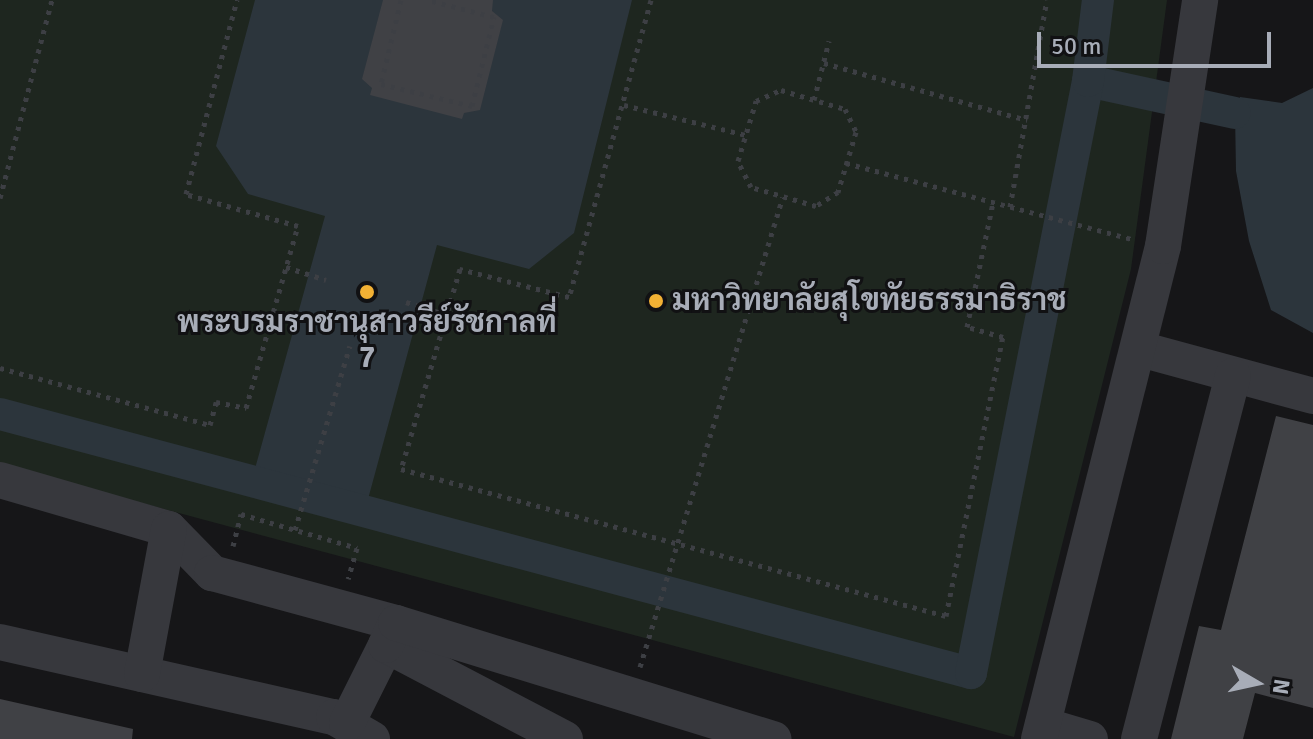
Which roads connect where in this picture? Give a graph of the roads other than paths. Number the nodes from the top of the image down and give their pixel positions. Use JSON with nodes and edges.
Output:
{"nodes":[{"id":1,"x":1200,"y":0,"type":"edge"},
{"id":2,"x":1140,"y":349,"type":"junction"},
{"id":3,"x":1233,"y":376,"type":"junction"},
{"id":4,"x":1313,"y":396,"type":"edge"},
{"id":5,"x":0,"y":480,"type":"edge"},
{"id":6,"x":169,"y":529,"type":"junction"},
{"id":7,"x":391,"y":634,"type":"junction"},
{"id":8,"x":0,"y":642,"type":"edge"},
{"id":9,"x":142,"y":674,"type":"junction"},
{"id":10,"x":360,"y":731,"type":"edge"},
{"id":11,"x":1041,"y":732,"type":"edge"},
{"id":12,"x":565,"y":739,"type":"edge"},
{"id":13,"x":774,"y":739,"type":"edge"},
{"id":14,"x":1090,"y":739,"type":"edge"},
{"id":15,"x":1139,"y":739,"type":"edge"}],
"edges":[{"from":1,"to":2,"type":"street"},
{"from":2,"to":3,"type":"street"},
{"from":2,"to":11,"type":"street"},
{"from":3,"to":4,"type":"street"},
{"from":3,"to":15,"type":"street"},
{"from":5,"to":6,"type":"street"},
{"from":6,"to":7,"type":"street"},
{"from":6,"to":9,"type":"street"},
{"from":7,"to":10,"type":"street"},
{"from":7,"to":12,"type":"street"},
{"from":7,"to":13,"type":"street"},
{"from":8,"to":9,"type":"street"},
{"from":9,"to":10,"type":"street"},
{"from":11,"to":14,"type":"street"}]}
